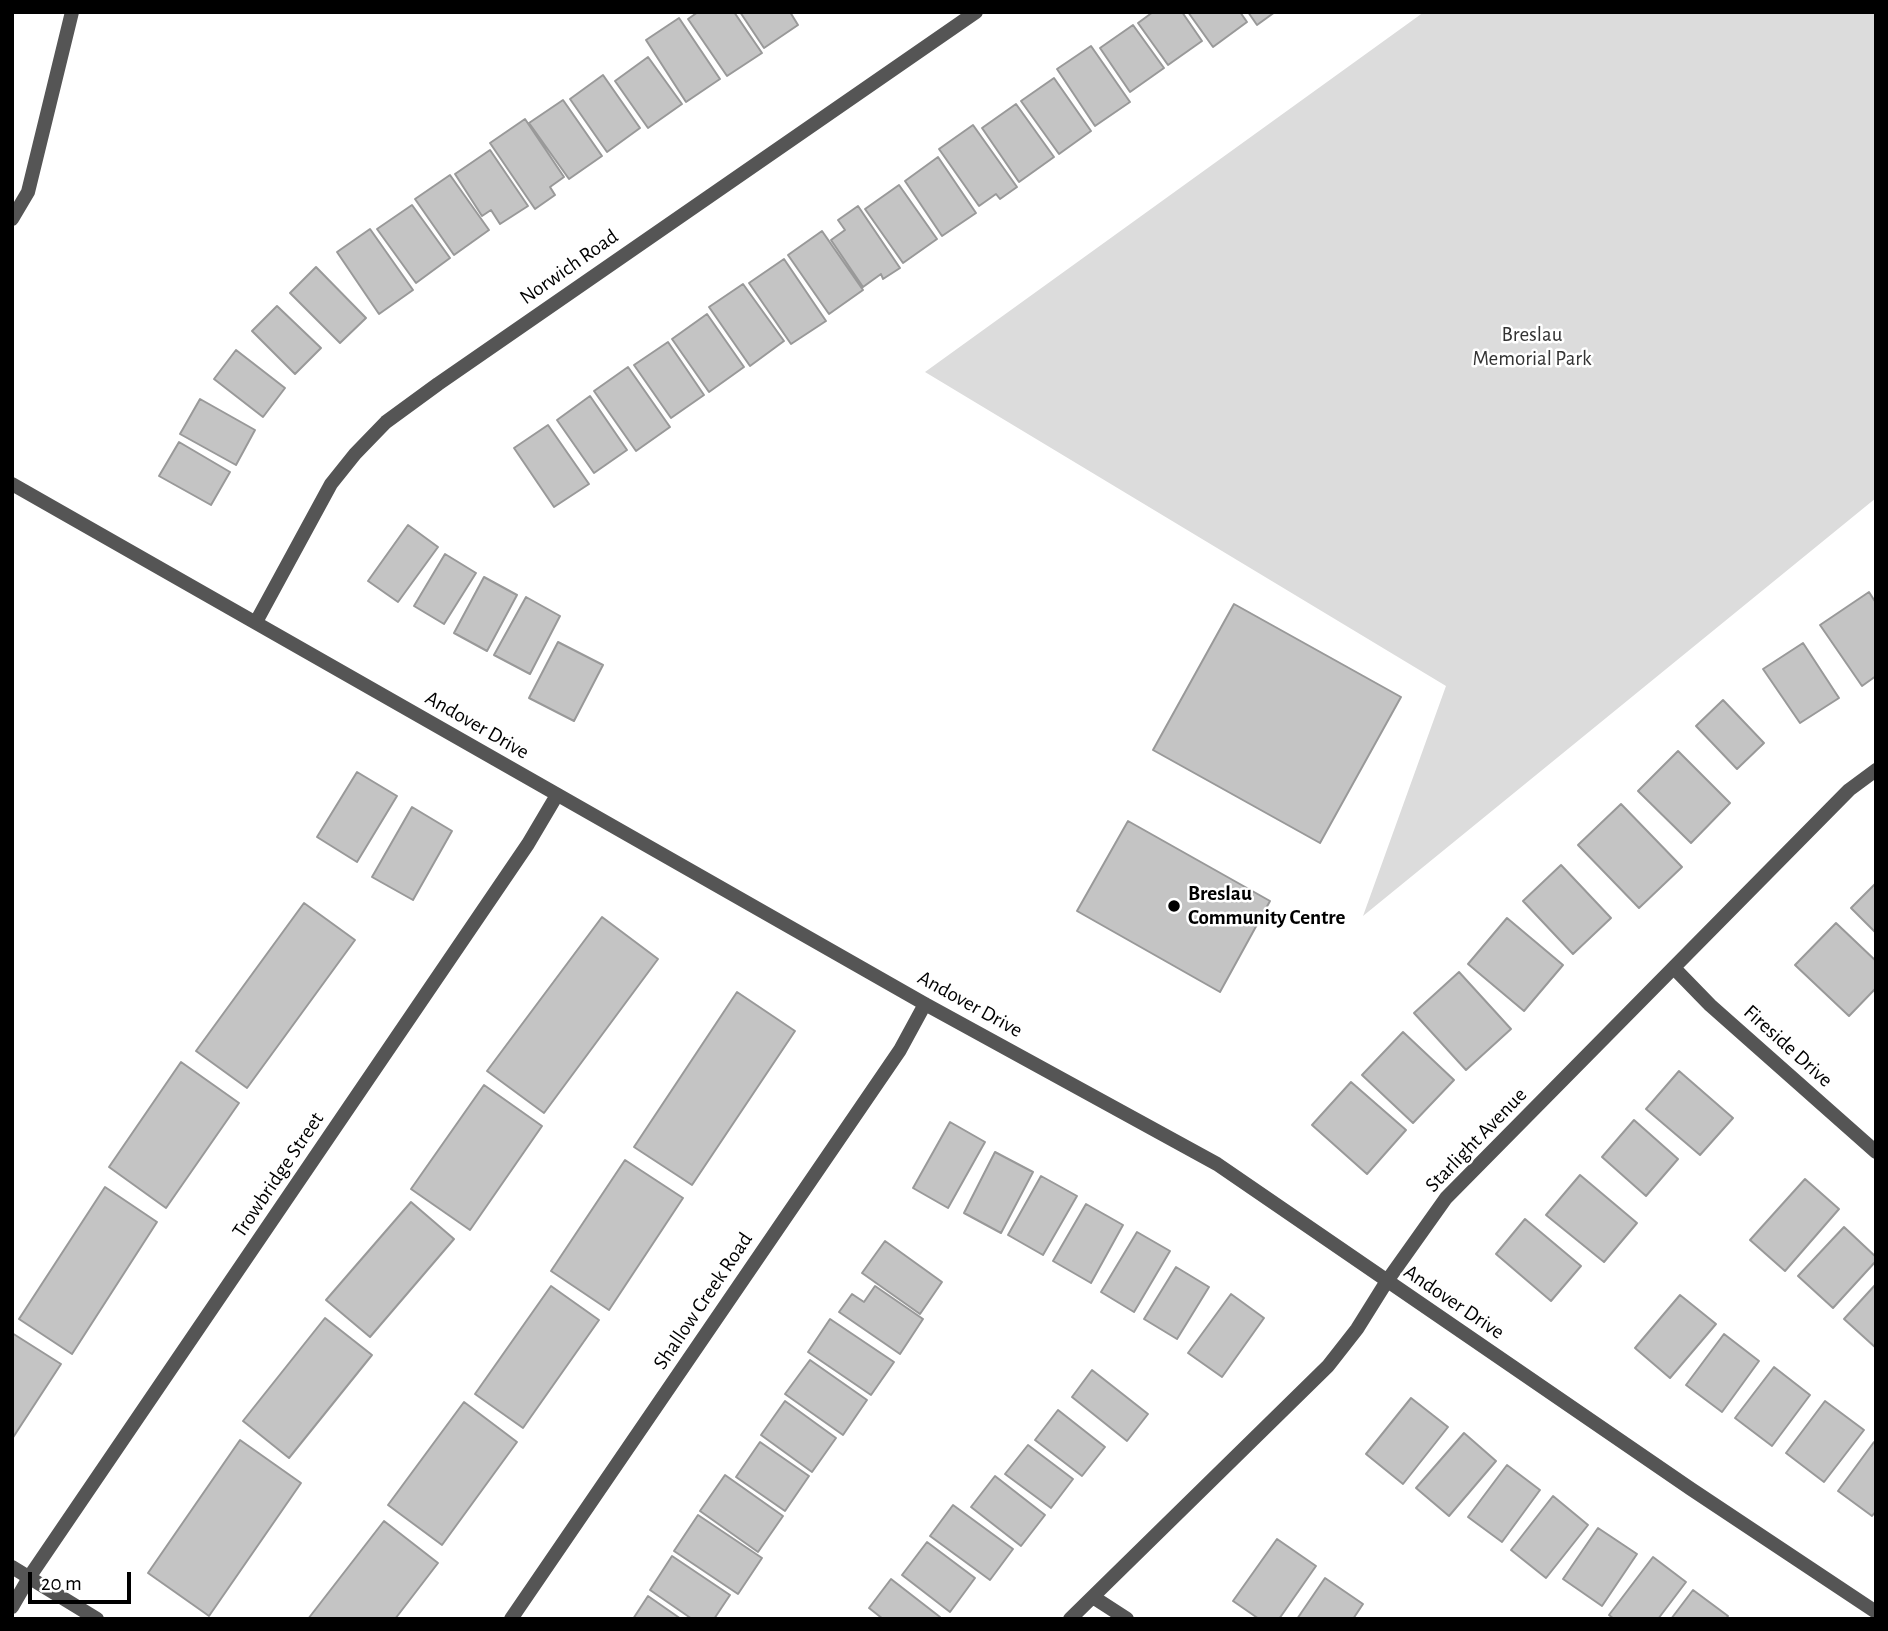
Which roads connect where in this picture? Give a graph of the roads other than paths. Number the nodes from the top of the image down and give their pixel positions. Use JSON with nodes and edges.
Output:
{"nodes":[{"id":1,"x":72,"y":12,"type":"edge"},
{"id":2,"x":975,"y":12,"type":"edge"},
{"id":3,"x":12,"y":219,"type":"edge"},
{"id":4,"x":12,"y":484,"type":"edge"},
{"id":5,"x":256,"y":622,"type":"junction"},
{"id":6,"x":1876,"y":770,"type":"edge"},
{"id":7,"x":557,"y":795,"type":"junction"},
{"id":8,"x":1674,"y":968,"type":"junction"},
{"id":9,"x":925,"y":1004,"type":"junction"},
{"id":10,"x":1876,"y":1152,"type":"edge"},
{"id":11,"x":1387,"y":1281,"type":"junction"},
{"id":12,"x":12,"y":1567,"type":"edge"},
{"id":13,"x":30,"y":1576,"type":"junction"},
{"id":14,"x":1093,"y":1597,"type":"junction"},
{"id":15,"x":12,"y":1607,"type":"edge"},
{"id":16,"x":1876,"y":1612,"type":"edge"},
{"id":17,"x":97,"y":1619,"type":"edge"},
{"id":18,"x":511,"y":1619,"type":"edge"},
{"id":19,"x":1070,"y":1619,"type":"edge"},
{"id":20,"x":1127,"y":1619,"type":"edge"}],
"edges":[{"from":1,"to":3,"type":"street"},
{"from":2,"to":5,"type":"street","name":"Norwich Road"},
{"from":4,"to":5,"type":"street","name":"Andover Drive"},
{"from":5,"to":7,"type":"street","name":"Andover Drive"},
{"from":6,"to":8,"type":"street","name":"Starlight Avenue"},
{"from":7,"to":9,"type":"street","name":"Andover Drive"},
{"from":7,"to":13,"type":"street","name":"Trowbridge Street"},
{"from":8,"to":10,"type":"street","name":"Fireside Drive"},
{"from":8,"to":11,"type":"street","name":"Starlight Avenue"},
{"from":9,"to":11,"type":"street","name":"Andover Drive"},
{"from":9,"to":18,"type":"street","name":"Shallow Creek Road"},
{"from":11,"to":14,"type":"street","name":"Starlight Avenue"},
{"from":11,"to":16,"type":"street","name":"Andover Drive"},
{"from":12,"to":13,"type":"street"},
{"from":13,"to":15,"type":"street","name":"Trowbridge Street"},
{"from":13,"to":17,"type":"street"},
{"from":14,"to":19,"type":"street","name":"Starlight Avenue"},
{"from":14,"to":20,"type":"street"}]}
